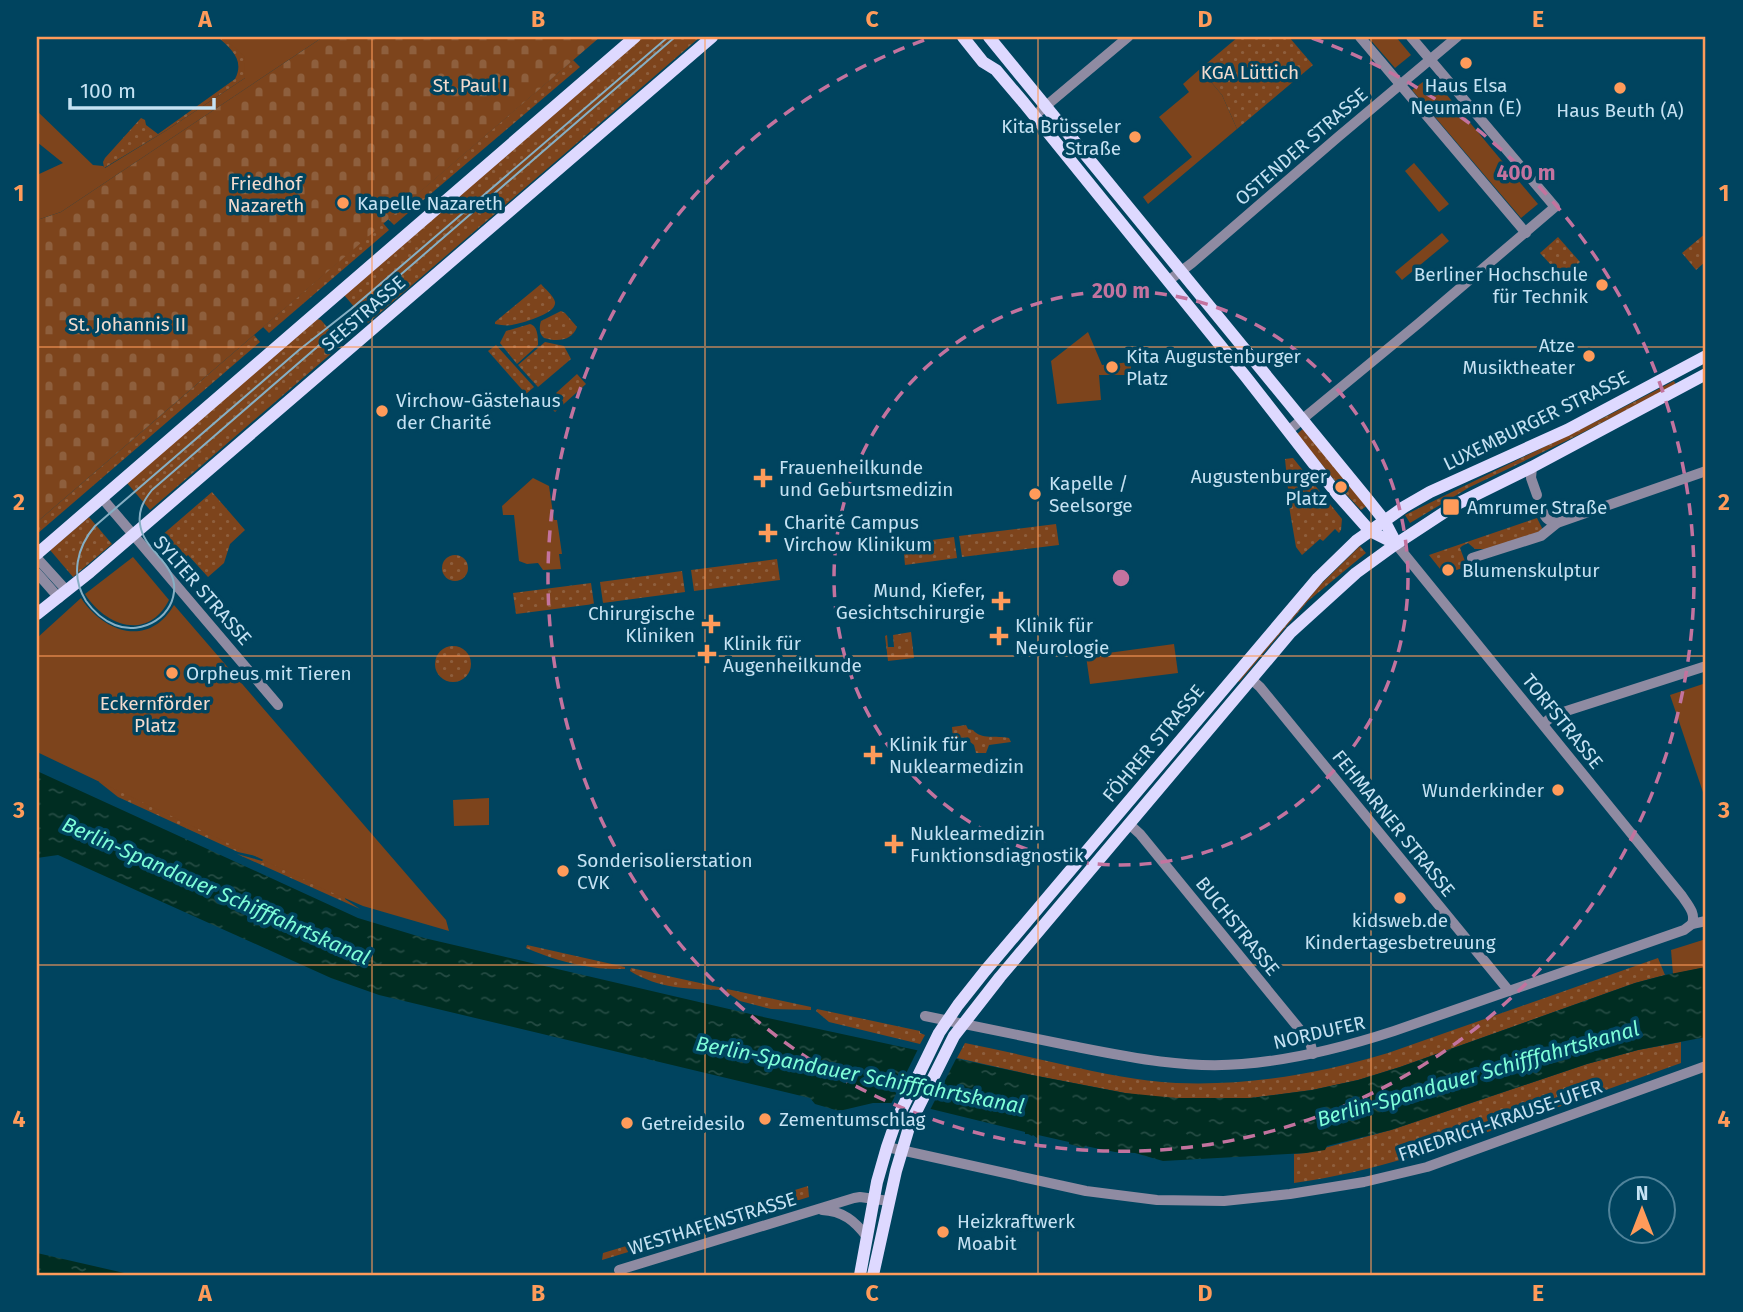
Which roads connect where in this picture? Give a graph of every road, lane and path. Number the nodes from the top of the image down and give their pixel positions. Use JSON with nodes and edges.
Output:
{"nodes":[{"id":1,"x":635,"y":37,"type":"edge"},
{"id":2,"x":712,"y":37,"type":"edge"},
{"id":3,"x":963,"y":37,"type":"edge"},
{"id":4,"x":989,"y":37,"type":"edge"},
{"id":5,"x":1128,"y":37,"type":"edge"},
{"id":6,"x":1360,"y":37,"type":"edge"},
{"id":7,"x":1411,"y":37,"type":"edge"},
{"id":8,"x":1457,"y":37,"type":"edge"},
{"id":9,"x":1430,"y":59,"type":"junction"},
{"id":10,"x":1400,"y":84,"type":"junction"},
{"id":11,"x":1046,"y":106,"type":"junction"},
{"id":12,"x":1034,"y":116,"type":"junction"},
{"id":13,"x":1526,"y":233,"type":"junction"},
{"id":14,"x":1181,"y":271,"type":"junction"},
{"id":15,"x":1168,"y":281,"type":"junction"},
{"id":16,"x":1706,"y":356,"type":"edge"},
{"id":17,"x":1694,"y":363,"type":"junction"},
{"id":18,"x":1704,"y":375,"type":"edge"},
{"id":19,"x":1303,"y":419,"type":"junction"},
{"id":20,"x":1289,"y":431,"type":"junction"},
{"id":21,"x":1532,"y":467,"type":"junction"},
{"id":22,"x":1706,"y":471,"type":"edge"},
{"id":23,"x":1537,"y":495,"type":"dead end"},
{"id":24,"x":102,"y":498,"type":"junction"},
{"id":25,"x":1542,"y":510,"type":"dead end"},
{"id":26,"x":1384,"y":520,"type":"junction"},
{"id":27,"x":1557,"y":523,"type":"junction"},
{"id":28,"x":1370,"y":531,"type":"junction"},
{"id":29,"x":133,"y":535,"type":"junction"},
{"id":30,"x":1396,"y":544,"type":"junction"},
{"id":31,"x":37,"y":556,"type":"edge"},
{"id":32,"x":1472,"y":558,"type":"dead end"},
{"id":33,"x":37,"y":573,"type":"edge"},
{"id":34,"x":63,"y":595,"type":"junction"},
{"id":35,"x":37,"y":614,"type":"edge"},
{"id":36,"x":1706,"y":666,"type":"edge"},
{"id":37,"x":1251,"y":679,"type":"junction"},
{"id":38,"x":278,"y":705,"type":"dead end"},
{"id":39,"x":1543,"y":724,"type":"junction"},
{"id":40,"x":1129,"y":824,"type":"junction"},
{"id":41,"x":1706,"y":921,"type":"edge"},
{"id":42,"x":1692,"y":924,"type":"junction"},
{"id":43,"x":1508,"y":991,"type":"junction"},
{"id":44,"x":925,"y":1016,"type":"dead end"},
{"id":45,"x":946,"y":1021,"type":"junction"},
{"id":46,"x":964,"y":1024,"type":"junction"},
{"id":47,"x":1313,"y":1054,"type":"junction"},
{"id":48,"x":1706,"y":1066,"type":"edge"},
{"id":49,"x":887,"y":1147,"type":"junction"},
{"id":50,"x":902,"y":1150,"type":"junction"},
{"id":51,"x":874,"y":1199,"type":"junction"},
{"id":52,"x":889,"y":1201,"type":"junction"},
{"id":53,"x":816,"y":1210,"type":"junction"},
{"id":54,"x":867,"y":1237,"type":"junction"},
{"id":55,"x":619,"y":1270,"type":"dead end"},
{"id":56,"x":860,"y":1275,"type":"edge"},
{"id":57,"x":873,"y":1275,"type":"edge"}],
"edges":[{"from":1,"to":24,"type":"main road","name":"SEESTRASSE"},
{"from":2,"to":29,"type":"main road","name":"SEESTRASSE"},
{"from":3,"to":12,"type":"main road"},
{"from":4,"to":11,"type":"main road"},
{"from":5,"to":11,"type":"street"},
{"from":6,"to":10,"type":"street"},
{"from":7,"to":9,"type":"street"},
{"from":8,"to":9,"type":"street","name":"OSTENDER STRASSE"},
{"from":9,"to":10,"type":"street","name":"OSTENDER STRASSE"},
{"from":9,"to":13,"type":"street"},
{"from":10,"to":13,"type":"street"},
{"from":10,"to":14,"type":"street","name":"OSTENDER STRASSE"},
{"from":11,"to":12,"type":"street"},
{"from":11,"to":14,"type":"main road"},
{"from":12,"to":15,"type":"main road"},
{"from":13,"to":19,"type":"street"},
{"from":14,"to":15,"type":"street","name":"OSTENDER STRASSE"},
{"from":14,"to":19,"type":"main road"},
{"from":15,"to":20,"type":"main road"},
{"from":16,"to":17,"type":"main road","name":"LUXEMBURGER STRASSE"},
{"from":17,"to":18,"type":"main road"},
{"from":17,"to":26,"type":"main road","name":"LUXEMBURGER STRASSE"},
{"from":18,"to":21,"type":"main road","name":"LUXEMBURGER STRASSE"},
{"from":19,"to":20,"type":"street"},
{"from":19,"to":26,"type":"main road"},
{"from":20,"to":28,"type":"main road"},
{"from":21,"to":23,"type":"street"},
{"from":21,"to":30,"type":"main road","name":"LUXEMBURGER STRASSE"},
{"from":22,"to":27,"type":"street"},
{"from":24,"to":29,"type":"street","name":"SYLTER STRASSE"},
{"from":24,"to":31,"type":"main road","name":"SEESTRASSE"},
{"from":25,"to":27,"type":"street"},
{"from":26,"to":28,"type":"main road","name":"FÖHRER STRASSE"},
{"from":26,"to":30,"type":"main road"},
{"from":27,"to":32,"type":"street"},
{"from":28,"to":30,"type":"main road"},
{"from":28,"to":45,"type":"main road","name":"FÖHRER STRASSE"},
{"from":29,"to":34,"type":"main road","name":"SEESTRASSE"},
{"from":29,"to":38,"type":"street","name":"SYLTER STRASSE"},
{"from":30,"to":37,"type":"main road","name":"FÖHRER STRASSE"},
{"from":30,"to":39,"type":"street","name":"TORFSTRASSE"},
{"from":31,"to":34,"type":"street"},
{"from":33,"to":34,"type":"street"},
{"from":34,"to":35,"type":"main road","name":"SEESTRASSE"},
{"from":36,"to":39,"type":"street"},
{"from":37,"to":40,"type":"main road","name":"FÖHRER STRASSE"},
{"from":37,"to":43,"type":"street","name":"FEHMARNER STRASSE"},
{"from":39,"to":42,"type":"street","name":"TORFSTRASSE"},
{"from":40,"to":46,"type":"main road","name":"FÖHRER STRASSE"},
{"from":40,"to":47,"type":"street","name":"BUCHSTRASSE"},
{"from":41,"to":42,"type":"street","name":"NORDUFER"},
{"from":42,"to":43,"type":"street","name":"NORDUFER"},
{"from":43,"to":47,"type":"street","name":"NORDUFER"},
{"from":44,"to":45,"type":"street","name":"NORDUFER"},
{"from":45,"to":46,"type":"street","name":"NORDUFER"},
{"from":45,"to":49,"type":"main road","name":"FÖHRER STRASSE"},
{"from":46,"to":47,"type":"street","name":"NORDUFER"},
{"from":46,"to":50,"type":"main road","name":"FÖHRER STRASSE"},
{"from":48,"to":50,"type":"street","name":"FRIEDRICH-KRAUSE-UFER"},
{"from":49,"to":50,"type":"street","name":"FRIEDRICH-KRAUSE-UFER"},
{"from":49,"to":51,"type":"main road","name":"FÖHRER STRASSE"},
{"from":50,"to":52,"type":"main road","name":"FÖHRER STRASSE"},
{"from":51,"to":52,"type":"street","name":"WESTHAFENSTRASSE"},
{"from":51,"to":53,"type":"street","name":"WESTHAFENSTRASSE"},
{"from":51,"to":54,"type":"main road","name":"FÖHRER STRASSE"},
{"from":52,"to":57,"type":"main road","name":"FÖHRER STRASSE"},
{"from":53,"to":54,"type":"street","name":"WESTHAFENSTRASSE"},
{"from":53,"to":55,"type":"street","name":"WESTHAFENSTRASSE"},
{"from":54,"to":56,"type":"main road","name":"FÖHRER STRASSE"}]}
